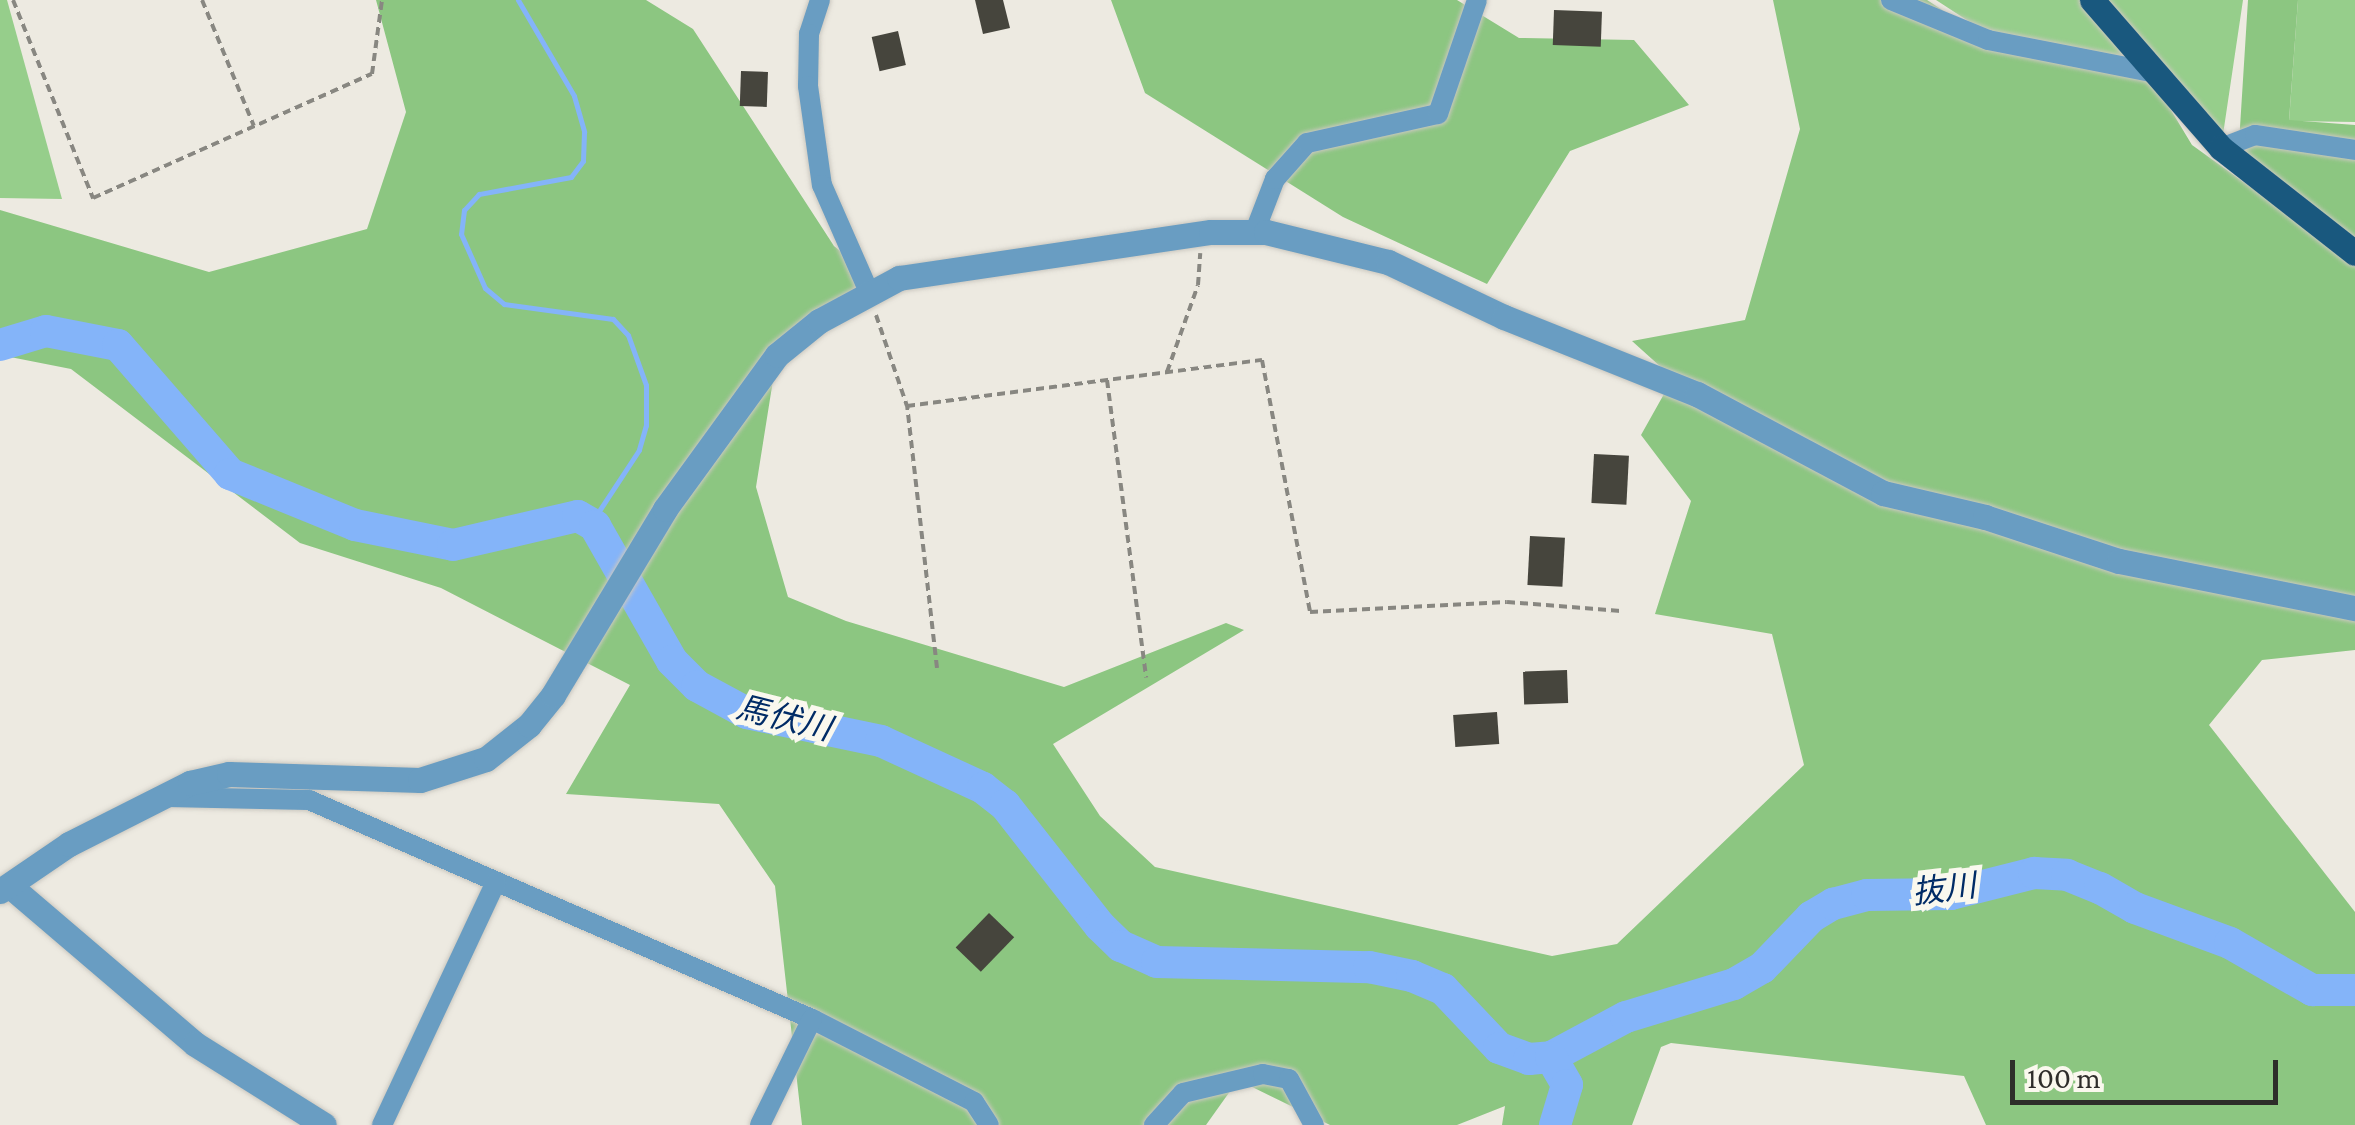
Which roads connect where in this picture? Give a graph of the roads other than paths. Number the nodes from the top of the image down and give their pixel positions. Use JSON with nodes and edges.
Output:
{"nodes":[{"id":1,"x":820,"y":0,"type":"edge"},
{"id":2,"x":1477,"y":0,"type":"edge"},
{"id":3,"x":1890,"y":0,"type":"edge"},
{"id":4,"x":2092,"y":0,"type":"edge"},
{"id":5,"x":2156,"y":74,"type":"junction"},
{"id":6,"x":2221,"y":148,"type":"junction"},
{"id":7,"x":2355,"y":150,"type":"edge"},
{"id":8,"x":1255,"y":231,"type":"junction"},
{"id":9,"x":2355,"y":253,"type":"edge"},
{"id":10,"x":868,"y":290,"type":"junction"},
{"id":11,"x":2355,"y":608,"type":"edge"},
{"id":12,"x":164,"y":797,"type":"junction"},
{"id":13,"x":496,"y":882,"type":"junction"},
{"id":14,"x":5,"y":888,"type":"edge"},
{"id":15,"x":812,"y":1019,"type":"junction"},
{"id":16,"x":324,"y":1125,"type":"edge"},
{"id":17,"x":382,"y":1125,"type":"edge"},
{"id":18,"x":760,"y":1125,"type":"edge"},
{"id":19,"x":989,"y":1125,"type":"edge"},
{"id":20,"x":1154,"y":1125,"type":"edge"},
{"id":21,"x":1314,"y":1125,"type":"edge"}],
"edges":[{"from":1,"to":10,"type":"street"},
{"from":2,"to":8,"type":"street"},
{"from":3,"to":5,"type":"street"},
{"from":4,"to":5,"type":"main road"},
{"from":5,"to":6,"type":"main road"},
{"from":6,"to":7,"type":"street"},
{"from":6,"to":9,"type":"main road"},
{"from":8,"to":10,"type":"street"},
{"from":8,"to":11,"type":"street"},
{"from":10,"to":12,"type":"street"},
{"from":12,"to":13,"type":"street"},
{"from":12,"to":14,"type":"street"},
{"from":13,"to":15,"type":"street"},
{"from":13,"to":17,"type":"street"},
{"from":14,"to":16,"type":"street"},
{"from":15,"to":18,"type":"street"},
{"from":15,"to":19,"type":"street"},
{"from":20,"to":21,"type":"street"}]}
